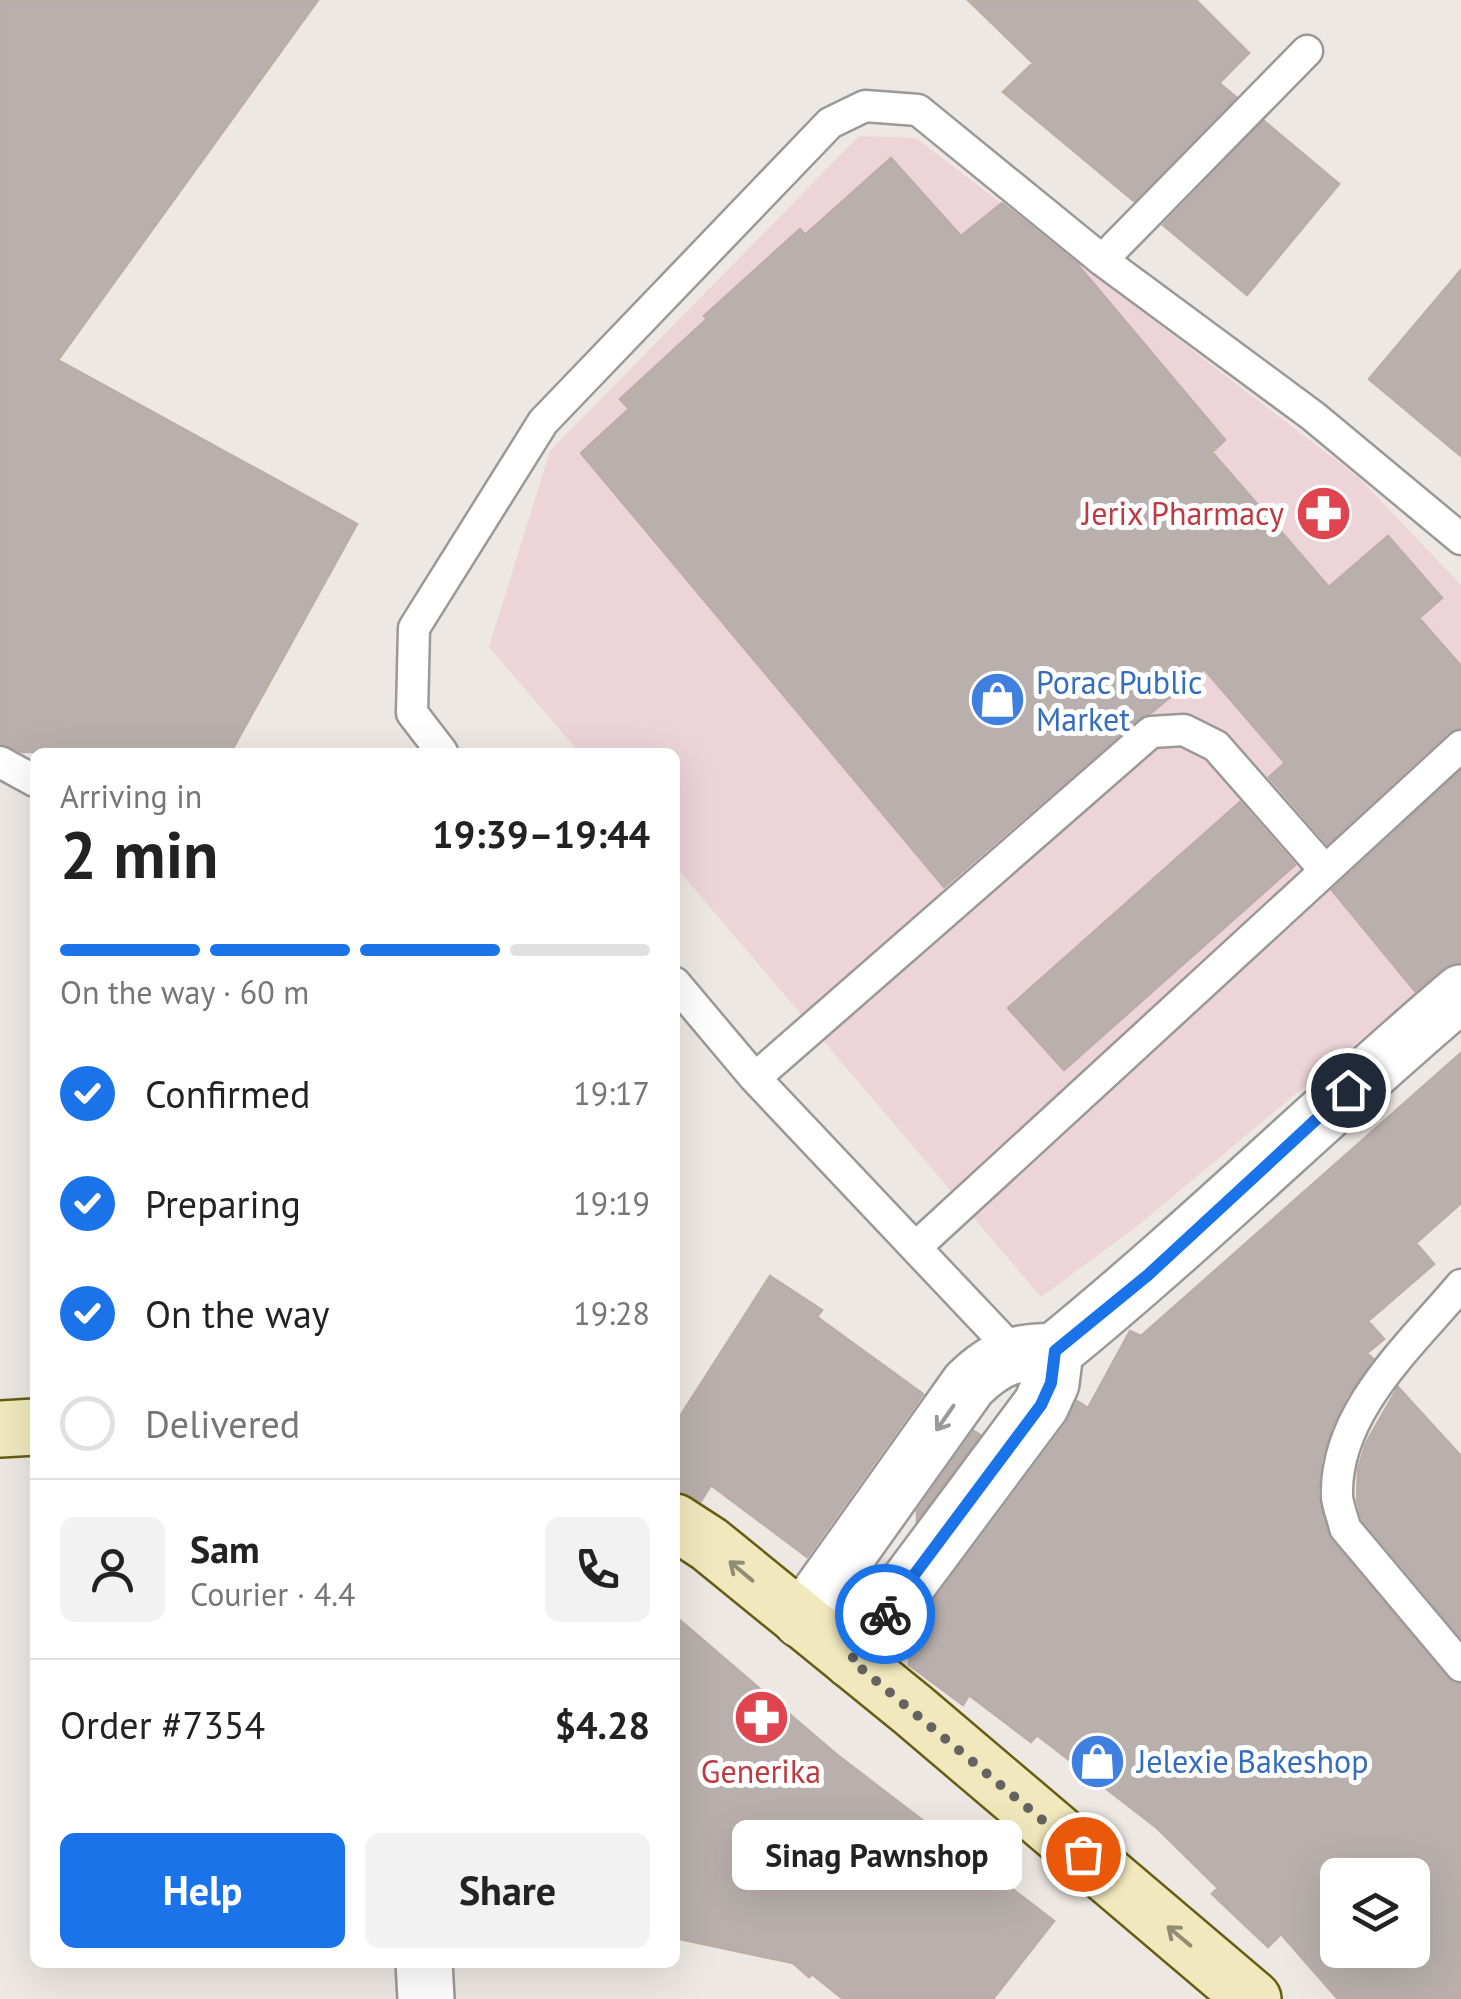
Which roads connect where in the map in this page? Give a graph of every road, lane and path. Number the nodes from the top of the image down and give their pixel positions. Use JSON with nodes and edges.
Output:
{"nodes":[{"id":1,"x":1307,"y":50,"type":"dead end"},
{"id":2,"x":1102,"y":260,"type":"junction"},
{"id":3,"x":1461,"y":539,"type":"edge"},
{"id":4,"x":1461,"y":746,"type":"edge"},
{"id":5,"x":439,"y":748,"type":"edge"},
{"id":6,"x":0,"y":762,"type":"edge"},
{"id":7,"x":30,"y":779,"type":"edge"},
{"id":8,"x":1324,"y":868,"type":"junction"},
{"id":9,"x":680,"y":989,"type":"edge"},
{"id":10,"x":1461,"y":994,"type":"edge"},
{"id":11,"x":755,"y":1078,"type":"junction"},
{"id":12,"x":916,"y":1246,"type":"junction"},
{"id":13,"x":1461,"y":1285,"type":"edge"},
{"id":14,"x":1035,"y":1352,"type":"junction"},
{"id":15,"x":30,"y":1427,"type":"edge"},
{"id":16,"x":0,"y":1429,"type":"edge"},
{"id":17,"x":680,"y":1525,"type":"edge"},
{"id":18,"x":801,"y":1620,"type":"junction"},
{"id":19,"x":851,"y":1660,"type":"junction"},
{"id":20,"x":1461,"y":1666,"type":"edge"},
{"id":21,"x":424,"y":1968,"type":"edge"},
{"id":22,"x":426,"y":1999,"type":"edge"},
{"id":23,"x":1253,"y":1999,"type":"edge"}],
"edges":[{"from":1,"to":2,"type":"lane"},
{"from":2,"to":3,"type":"lane"},
{"from":2,"to":5,"type":"lane"},
{"from":4,"to":8,"type":"lane"},
{"from":6,"to":7,"type":"lane"},
{"from":8,"to":11,"type":"lane"},
{"from":8,"to":12,"type":"lane"},
{"from":9,"to":11,"type":"lane"},
{"from":10,"to":14,"type":"street"},
{"from":11,"to":12,"type":"lane"},
{"from":12,"to":14,"type":"lane"},
{"from":13,"to":20,"type":"lane"},
{"from":14,"to":18,"type":"street","one_way":true},
{"from":14,"to":19,"type":"street"},
{"from":15,"to":16,"type":"main road"},
{"from":18,"to":17,"type":"main road","one_way":true},
{"from":18,"to":19,"type":"main road"},
{"from":23,"to":19,"type":"main road","one_way":true},
{"from":21,"to":22,"type":"street"}]}
